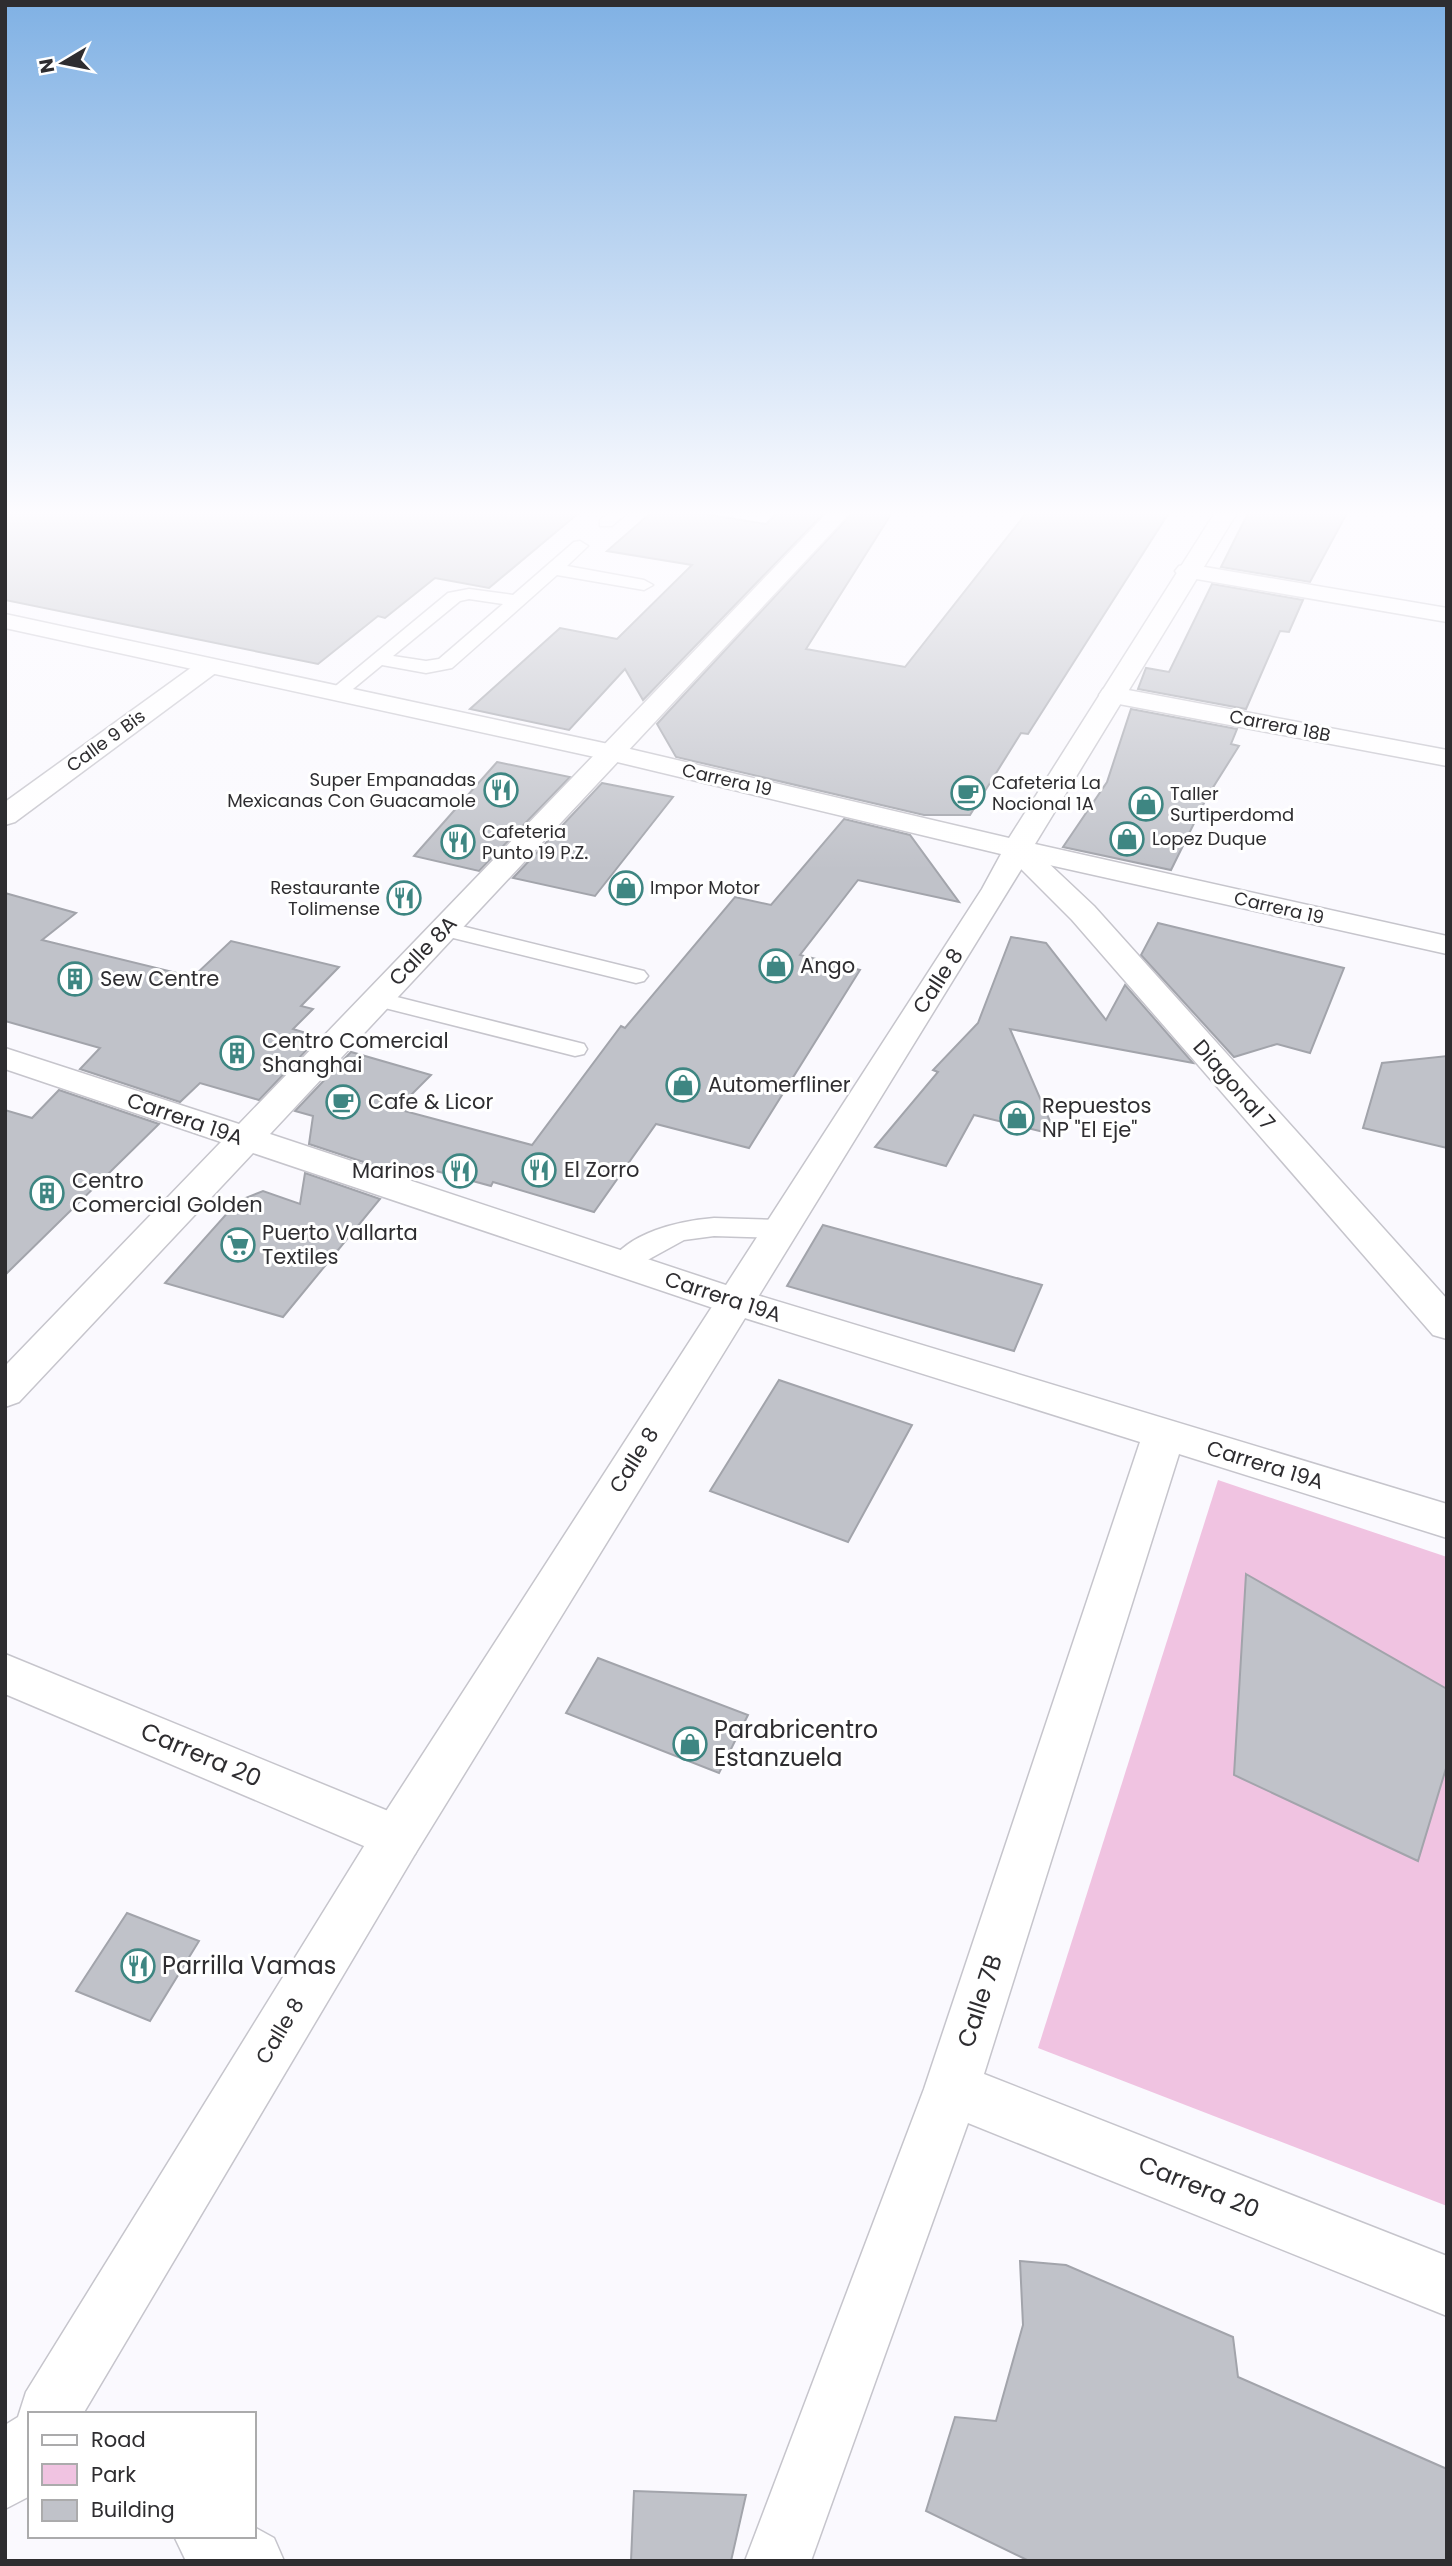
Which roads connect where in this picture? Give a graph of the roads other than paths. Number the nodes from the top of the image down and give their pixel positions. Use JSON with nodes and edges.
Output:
{"nodes":[{"id":1,"x":48,"y":631,"type":"edge"},
{"id":2,"x":413,"y":631,"type":"edge"},
{"id":3,"x":483,"y":631,"type":"edge"},
{"id":4,"x":728,"y":631,"type":"edge"},
{"id":5,"x":1151,"y":631,"type":"edge"},
{"id":6,"x":377,"y":659,"type":"junction"},
{"id":7,"x":208,"y":667,"type":"junction"},
{"id":8,"x":335,"y":694,"type":"junction"},
{"id":9,"x":1112,"y":695,"type":"junction"},
{"id":10,"x":613,"y":753,"type":"junction"},
{"id":11,"x":1447,"y":758,"type":"edge"},
{"id":12,"x":5,"y":779,"type":"edge"},
{"id":13,"x":41,"y":789,"type":"junction"},
{"id":14,"x":5,"y":816,"type":"edge"},
{"id":15,"x":1017,"y":849,"type":"junction"},
{"id":16,"x":445,"y":929,"type":"junction"},
{"id":17,"x":1447,"y":945,"type":"edge"},
{"id":18,"x":636,"y":976,"type":"dead end"},
{"id":19,"x":377,"y":999,"type":"junction"},
{"id":20,"x":575,"y":1049,"type":"dead end"},
{"id":21,"x":5,"y":1058,"type":"edge"},
{"id":22,"x":243,"y":1140,"type":"junction"},
{"id":23,"x":779,"y":1230,"type":"junction"},
{"id":24,"x":622,"y":1265,"type":"junction"},
{"id":25,"x":733,"y":1301,"type":"junction"},
{"id":26,"x":1447,"y":1325,"type":"edge"},
{"id":27,"x":5,"y":1392,"type":"edge"},
{"id":28,"x":1164,"y":1434,"type":"junction"},
{"id":29,"x":1447,"y":1521,"type":"edge"},
{"id":30,"x":5,"y":1673,"type":"edge"},
{"id":31,"x":397,"y":1838,"type":"junction"},
{"id":32,"x":952,"y":2089,"type":"junction"},
{"id":33,"x":1447,"y":2286,"type":"edge"},
{"id":34,"x":49,"y":2412,"type":"edge"},
{"id":35,"x":5,"y":2429,"type":"edge"},
{"id":36,"x":28,"y":2441,"type":"edge"},
{"id":37,"x":28,"y":2445,"type":"edge"},
{"id":38,"x":5,"y":2477,"type":"edge"},
{"id":39,"x":210,"y":2538,"type":"edge"},
{"id":40,"x":251,"y":2561,"type":"edge"},
{"id":41,"x":778,"y":2561,"type":"edge"}],
"edges":[{"from":1,"to":7,"type":"street","name":"Carrera 19"},
{"from":2,"to":6,"type":"lane"},
{"from":3,"to":6,"type":"lane"},
{"from":4,"to":10,"type":"street","name":"Calle 8A"},
{"from":5,"to":9,"type":"street","name":"Calle 8"},
{"from":6,"to":8,"type":"lane"},
{"from":7,"to":8,"type":"street","name":"Carrera 19"},
{"from":7,"to":13,"type":"street","name":"Calle 9 Bis"},
{"from":8,"to":10,"type":"street","name":"Carrera 19"},
{"from":9,"to":11,"type":"street","name":"Carrera 18B"},
{"from":9,"to":15,"type":"street","name":"Calle 8"},
{"from":10,"to":15,"type":"street","name":"Carrera 19"},
{"from":10,"to":16,"type":"street","name":"Calle 8A"},
{"from":12,"to":13,"type":"street"},
{"from":13,"to":14,"type":"street","name":"Calle 9 Bis"},
{"from":15,"to":17,"type":"street","name":"Carrera 19"},
{"from":15,"to":23,"type":"street","name":"Calle 8"},
{"from":15,"to":26,"type":"street","name":"Diagonal 7"},
{"from":16,"to":18,"type":"lane"},
{"from":16,"to":19,"type":"street","name":"Calle 8A"},
{"from":19,"to":20,"type":"lane"},
{"from":19,"to":22,"type":"street","name":"Calle 8A"},
{"from":21,"to":22,"type":"street","name":"Carrera 19A"},
{"from":22,"to":24,"type":"street","name":"Carrera 19A"},
{"from":22,"to":27,"type":"street","name":"Calle 8A"},
{"from":23,"to":24,"type":"lane"},
{"from":23,"to":25,"type":"street","name":"Calle 8"},
{"from":24,"to":25,"type":"street","name":"Carrera 19A"},
{"from":25,"to":28,"type":"street","name":"Carrera 19A"},
{"from":25,"to":31,"type":"street","name":"Calle 8"},
{"from":28,"to":29,"type":"street","name":"Carrera 19A"},
{"from":28,"to":32,"type":"street","name":"Calle 7B"},
{"from":30,"to":31,"type":"street","name":"Carrera 20"},
{"from":31,"to":34,"type":"street","name":"Calle 8"},
{"from":32,"to":33,"type":"street","name":"Carrera 20"},
{"from":32,"to":41,"type":"street","name":"Calle 7B"},
{"from":35,"to":36,"type":"street"},
{"from":37,"to":38,"type":"street"},
{"from":39,"to":40,"type":"street"}]}
